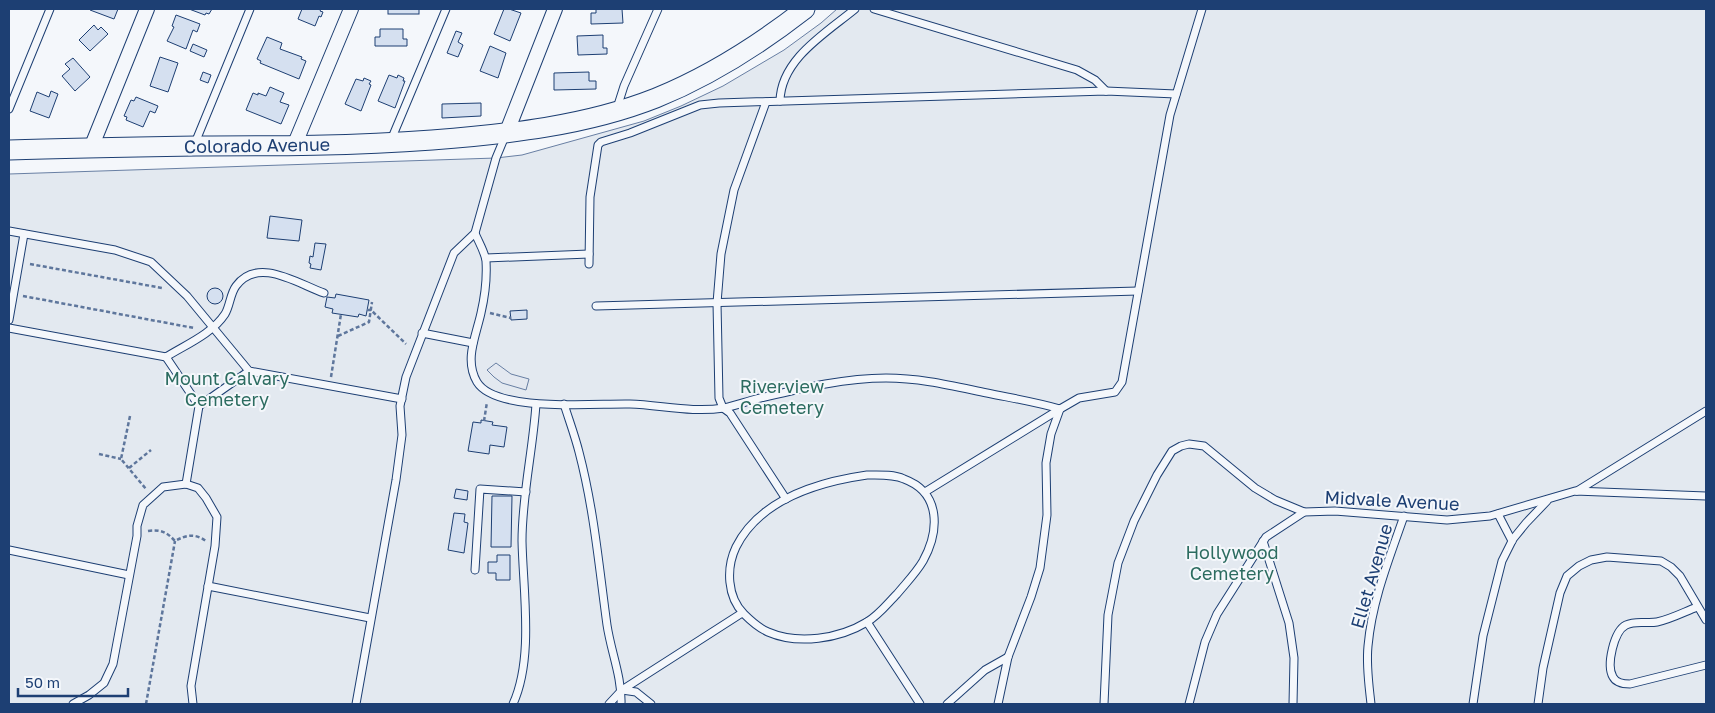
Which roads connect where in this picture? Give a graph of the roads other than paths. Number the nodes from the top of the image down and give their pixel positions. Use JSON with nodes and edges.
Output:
{"nodes":[{"id":1,"x":50,"y":9,"type":"edge"},
{"id":2,"x":147,"y":9,"type":"edge"},
{"id":3,"x":250,"y":9,"type":"edge"},
{"id":4,"x":351,"y":9,"type":"edge"},
{"id":5,"x":446,"y":9,"type":"edge"},
{"id":6,"x":555,"y":9,"type":"edge"},
{"id":7,"x":658,"y":9,"type":"edge"},
{"id":8,"x":806,"y":9,"type":"edge"},
{"id":9,"x":855,"y":9,"type":"edge"},
{"id":10,"x":874,"y":9,"type":"edge"},
{"id":11,"x":1202,"y":9,"type":"edge"},
{"id":12,"x":1106,"y":91,"type":"junction"},
{"id":13,"x":1176,"y":94,"type":"junction"},
{"id":14,"x":780,"y":101,"type":"junction"},
{"id":15,"x":766,"y":102,"type":"junction"},
{"id":16,"x":9,"y":109,"type":"edge"},
{"id":17,"x":615,"y":111,"type":"junction"},
{"id":18,"x":506,"y":134,"type":"junction"},
{"id":19,"x":390,"y":143,"type":"junction"},
{"id":20,"x":194,"y":146,"type":"junction"},
{"id":21,"x":294,"y":146,"type":"junction"},
{"id":22,"x":91,"y":148,"type":"junction"},
{"id":23,"x":9,"y":150,"type":"edge"},
{"id":24,"x":9,"y":231,"type":"edge"},
{"id":25,"x":474,"y":233,"type":"junction"},
{"id":26,"x":24,"y":234,"type":"junction"},
{"id":27,"x":589,"y":254,"type":"junction"},
{"id":28,"x":486,"y":258,"type":"junction"},
{"id":29,"x":589,"y":264,"type":"dead end"},
{"id":30,"x":1138,"y":291,"type":"junction"},
{"id":31,"x":324,"y":293,"type":"dead end"},
{"id":32,"x":717,"y":303,"type":"junction"},
{"id":33,"x":596,"y":306,"type":"dead end"},
{"id":34,"x":9,"y":320,"type":"edge"},
{"id":35,"x":9,"y":328,"type":"edge"},
{"id":36,"x":210,"y":329,"type":"junction"},
{"id":37,"x":422,"y":333,"type":"junction"},
{"id":38,"x":473,"y":344,"type":"junction"},
{"id":39,"x":166,"y":357,"type":"junction"},
{"id":40,"x":249,"y":372,"type":"junction"},
{"id":41,"x":402,"y":399,"type":"junction"},
{"id":42,"x":536,"y":404,"type":"junction"},
{"id":43,"x":564,"y":404,"type":"junction"},
{"id":44,"x":199,"y":406,"type":"junction"},
{"id":45,"x":723,"y":408,"type":"junction"},
{"id":46,"x":1060,"y":409,"type":"junction"},
{"id":47,"x":1706,"y":411,"type":"edge"},
{"id":48,"x":186,"y":484,"type":"junction"},
{"id":49,"x":1576,"y":491,"type":"junction"},
{"id":50,"x":526,"y":492,"type":"junction"},
{"id":51,"x":925,"y":492,"type":"junction"},
{"id":52,"x":1706,"y":496,"type":"edge"},
{"id":53,"x":786,"y":498,"type":"junction"},
{"id":54,"x":1548,"y":500,"type":"junction"},
{"id":55,"x":1304,"y":512,"type":"junction"},
{"id":56,"x":1498,"y":514,"type":"junction"},
{"id":57,"x":1404,"y":516,"type":"junction"},
{"id":58,"x":1263,"y":541,"type":"junction"},
{"id":59,"x":1512,"y":541,"type":"junction"},
{"id":60,"x":9,"y":550,"type":"edge"},
{"id":61,"x":474,"y":570,"type":"dead end"},
{"id":62,"x":129,"y":575,"type":"junction"},
{"id":63,"x":208,"y":586,"type":"junction"},
{"id":64,"x":1697,"y":607,"type":"junction"},
{"id":65,"x":742,"y":613,"type":"junction"},
{"id":66,"x":370,"y":618,"type":"junction"},
{"id":67,"x":1706,"y":620,"type":"edge"},
{"id":68,"x":867,"y":622,"type":"junction"},
{"id":69,"x":1008,"y":656,"type":"junction"},
{"id":70,"x":1706,"y":665,"type":"edge"},
{"id":71,"x":622,"y":690,"type":"junction"},
{"id":72,"x":73,"y":704,"type":"edge"},
{"id":73,"x":193,"y":704,"type":"edge"},
{"id":74,"x":356,"y":704,"type":"edge"},
{"id":75,"x":514,"y":704,"type":"edge"},
{"id":76,"x":609,"y":704,"type":"edge"},
{"id":77,"x":620,"y":704,"type":"edge"},
{"id":78,"x":651,"y":704,"type":"edge"},
{"id":79,"x":920,"y":704,"type":"edge"},
{"id":80,"x":947,"y":704,"type":"edge"},
{"id":81,"x":998,"y":704,"type":"edge"},
{"id":82,"x":1104,"y":704,"type":"edge"},
{"id":83,"x":1189,"y":704,"type":"edge"},
{"id":84,"x":1293,"y":704,"type":"edge"},
{"id":85,"x":1371,"y":704,"type":"edge"},
{"id":86,"x":1473,"y":704,"type":"edge"},
{"id":87,"x":1538,"y":704,"type":"edge"}],
"edges":[{"from":1,"to":16,"type":"lane"},
{"from":2,"to":22,"type":"street"},
{"from":3,"to":20,"type":"lane"},
{"from":4,"to":21,"type":"street"},
{"from":5,"to":19,"type":"lane"},
{"from":6,"to":18,"type":"street"},
{"from":7,"to":17,"type":"lane"},
{"from":8,"to":17,"type":"street","name":"Colorado Avenue"},
{"from":9,"to":14,"type":"lane"},
{"from":10,"to":12,"type":"lane"},
{"from":11,"to":13,"type":"lane"},
{"from":12,"to":13,"type":"lane"},
{"from":12,"to":14,"type":"lane"},
{"from":13,"to":30,"type":"lane"},
{"from":14,"to":15,"type":"lane"},
{"from":15,"to":27,"type":"lane"},
{"from":15,"to":32,"type":"lane"},
{"from":17,"to":18,"type":"street","name":"Colorado Avenue"},
{"from":18,"to":19,"type":"street","name":"Colorado Avenue"},
{"from":18,"to":25,"type":"lane"},
{"from":19,"to":21,"type":"street","name":"Colorado Avenue"},
{"from":20,"to":21,"type":"street","name":"Colorado Avenue"},
{"from":20,"to":22,"type":"street","name":"Colorado Avenue"},
{"from":22,"to":23,"type":"street","name":"Colorado Avenue"},
{"from":24,"to":26,"type":"lane"},
{"from":25,"to":28,"type":"lane"},
{"from":25,"to":37,"type":"lane"},
{"from":26,"to":34,"type":"lane"},
{"from":26,"to":36,"type":"lane"},
{"from":27,"to":28,"type":"lane"},
{"from":27,"to":29,"type":"lane"},
{"from":28,"to":38,"type":"lane"},
{"from":30,"to":32,"type":"lane"},
{"from":30,"to":46,"type":"lane"},
{"from":31,"to":36,"type":"lane"},
{"from":32,"to":33,"type":"lane"},
{"from":32,"to":45,"type":"lane"},
{"from":35,"to":39,"type":"lane"},
{"from":36,"to":39,"type":"lane"},
{"from":36,"to":40,"type":"lane"},
{"from":37,"to":38,"type":"lane"},
{"from":37,"to":41,"type":"lane"},
{"from":38,"to":42,"type":"lane"},
{"from":39,"to":44,"type":"lane"},
{"from":40,"to":41,"type":"lane"},
{"from":40,"to":44,"type":"lane"},
{"from":41,"to":66,"type":"lane"},
{"from":42,"to":43,"type":"lane"},
{"from":42,"to":50,"type":"lane"},
{"from":43,"to":45,"type":"lane"},
{"from":43,"to":71,"type":"lane"},
{"from":44,"to":48,"type":"lane"},
{"from":45,"to":46,"type":"lane"},
{"from":45,"to":53,"type":"lane"},
{"from":46,"to":51,"type":"lane"},
{"from":46,"to":69,"type":"lane"},
{"from":47,"to":49,"type":"lane"},
{"from":48,"to":62,"type":"lane"},
{"from":48,"to":63,"type":"lane"},
{"from":49,"to":52,"type":"lane","name":"Midvale Avenue"},
{"from":49,"to":54,"type":"lane","name":"Midvale Avenue"},
{"from":50,"to":61,"type":"lane"},
{"from":50,"to":75,"type":"lane"},
{"from":51,"to":53,"type":"lane"},
{"from":51,"to":68,"type":"lane"},
{"from":53,"to":65,"type":"lane"},
{"from":54,"to":56,"type":"lane","name":"Midvale Avenue"},
{"from":54,"to":59,"type":"lane"},
{"from":55,"to":57,"type":"lane","name":"Midvale Avenue"},
{"from":55,"to":58,"type":"lane","name":"Midvale Avenue"},
{"from":55,"to":82,"type":"lane"},
{"from":56,"to":57,"type":"lane","name":"Midvale Avenue"},
{"from":56,"to":59,"type":"lane"},
{"from":57,"to":85,"type":"lane","name":"Ellet Avenue"},
{"from":58,"to":83,"type":"lane","name":"Midvale Avenue"},
{"from":58,"to":84,"type":"lane"},
{"from":59,"to":86,"type":"lane"},
{"from":60,"to":62,"type":"lane"},
{"from":62,"to":72,"type":"lane"},
{"from":63,"to":66,"type":"lane"},
{"from":63,"to":73,"type":"lane"},
{"from":64,"to":67,"type":"lane"},
{"from":64,"to":70,"type":"lane"},
{"from":64,"to":87,"type":"lane"},
{"from":65,"to":68,"type":"lane"},
{"from":65,"to":71,"type":"lane"},
{"from":66,"to":74,"type":"lane"},
{"from":68,"to":79,"type":"lane"},
{"from":69,"to":80,"type":"lane"},
{"from":69,"to":81,"type":"lane"},
{"from":71,"to":76,"type":"lane"},
{"from":71,"to":77,"type":"lane"},
{"from":71,"to":78,"type":"lane"}]}
